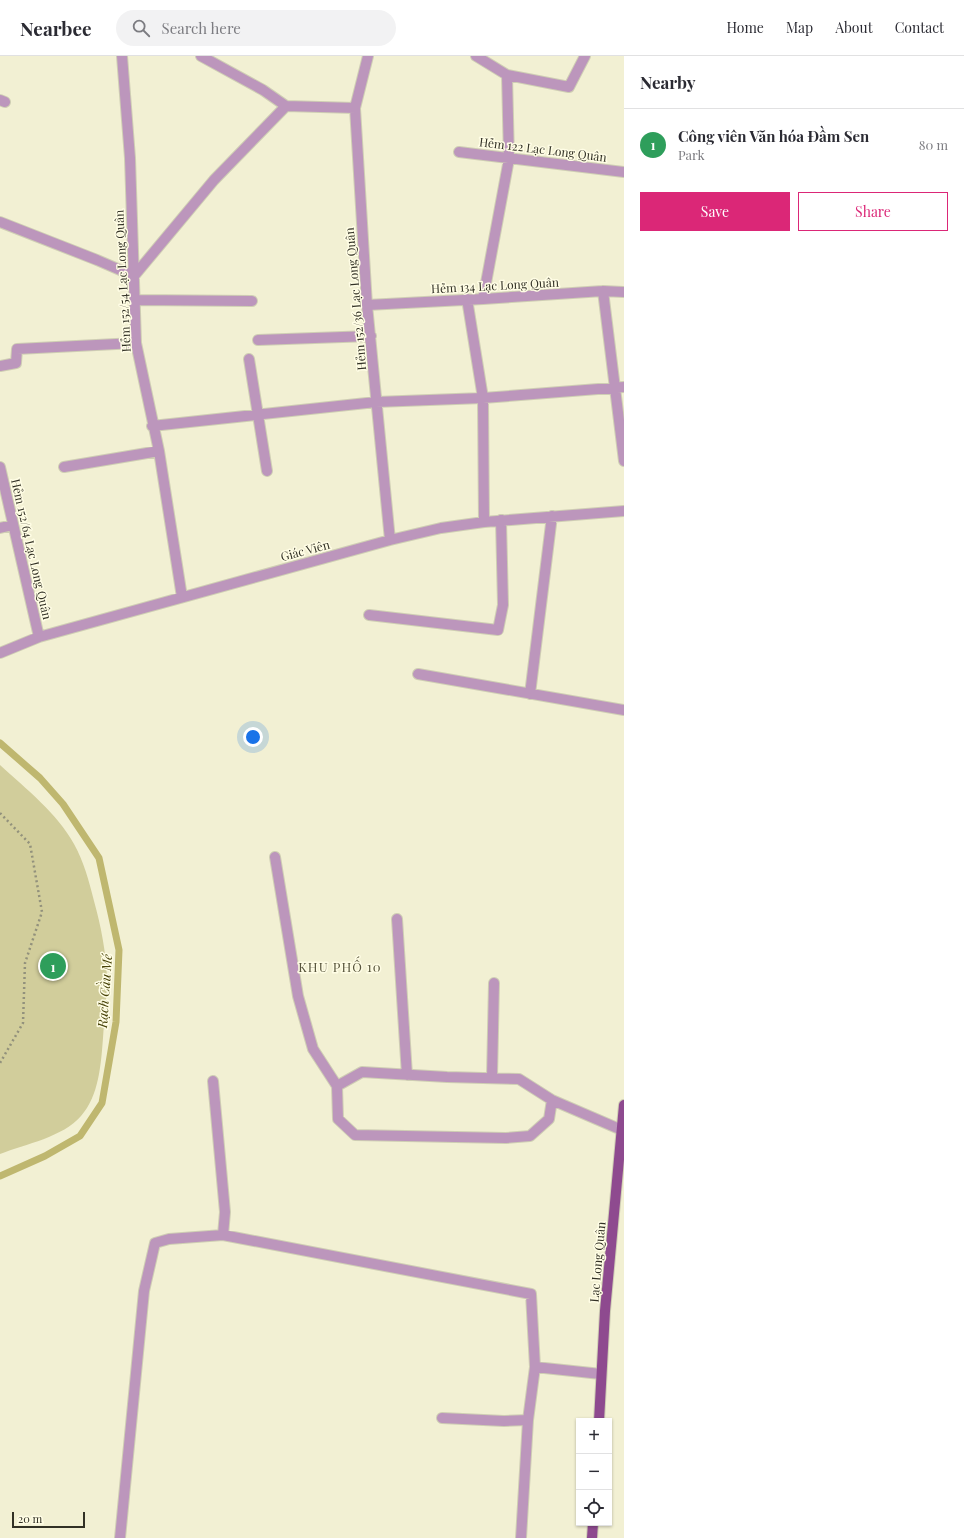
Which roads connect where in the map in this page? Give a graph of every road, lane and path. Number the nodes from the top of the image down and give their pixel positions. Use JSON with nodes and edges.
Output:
{"nodes":[{"id":1,"x":122,"y":56,"type":"edge"},
{"id":2,"x":201,"y":56,"type":"edge"},
{"id":3,"x":368,"y":56,"type":"edge"},
{"id":4,"x":476,"y":56,"type":"edge"},
{"id":5,"x":585,"y":56,"type":"edge"},
{"id":6,"x":507,"y":75,"type":"junction"},
{"id":7,"x":286,"y":106,"type":"junction"},
{"id":8,"x":355,"y":108,"type":"junction"},
{"id":9,"x":459,"y":152,"type":"dead end"},
{"id":10,"x":509,"y":158,"type":"junction"},
{"id":11,"x":624,"y":172,"type":"edge"},
{"id":12,"x":0,"y":222,"type":"edge"},
{"id":13,"x":134,"y":276,"type":"junction"},
{"id":14,"x":603,"y":291,"type":"junction"},
{"id":15,"x":624,"y":292,"type":"edge"},
{"id":16,"x":467,"y":299,"type":"junction"},
{"id":17,"x":135,"y":300,"type":"junction"},
{"id":18,"x":483,"y":300,"type":"junction"},
{"id":19,"x":252,"y":301,"type":"dead end"},
{"id":20,"x":367,"y":305,"type":"junction"},
{"id":21,"x":370,"y":336,"type":"junction"},
{"id":22,"x":258,"y":340,"type":"dead end"},
{"id":23,"x":136,"y":343,"type":"junction"},
{"id":24,"x":249,"y":359,"type":"dead end"},
{"id":25,"x":0,"y":366,"type":"edge"},
{"id":26,"x":619,"y":388,"type":"edge"},
{"id":27,"x":483,"y":398,"type":"junction"},
{"id":28,"x":376,"y":402,"type":"junction"},
{"id":29,"x":259,"y":415,"type":"junction"},
{"id":30,"x":152,"y":426,"type":"junction"},
{"id":31,"x":159,"y":451,"type":"junction"},
{"id":32,"x":624,"y":461,"type":"edge"},
{"id":33,"x":0,"y":467,"type":"edge"},
{"id":34,"x":64,"y":467,"type":"dead end"},
{"id":35,"x":267,"y":471,"type":"dead end"},
{"id":36,"x":624,"y":511,"type":"edge"},
{"id":37,"x":552,"y":516,"type":"junction"},
{"id":38,"x":501,"y":520,"type":"junction"},
{"id":39,"x":484,"y":522,"type":"junction"},
{"id":40,"x":13,"y":525,"type":"junction"},
{"id":41,"x":0,"y":528,"type":"edge"},
{"id":42,"x":390,"y":540,"type":"junction"},
{"id":43,"x":182,"y":597,"type":"junction"},
{"id":44,"x":369,"y":616,"type":"dead end"},
{"id":45,"x":39,"y":637,"type":"junction"},
{"id":46,"x":0,"y":653,"type":"edge"},
{"id":47,"x":418,"y":674,"type":"dead end"},
{"id":48,"x":530,"y":694,"type":"junction"},
{"id":49,"x":624,"y":710,"type":"edge"},
{"id":50,"x":0,"y":813,"type":"edge"},
{"id":51,"x":275,"y":857,"type":"dead end"},
{"id":52,"x":397,"y":919,"type":"dead end"},
{"id":53,"x":494,"y":984,"type":"dead end"},
{"id":54,"x":0,"y":1063,"type":"edge"},
{"id":55,"x":407,"y":1075,"type":"junction"},
{"id":56,"x":492,"y":1078,"type":"junction"},
{"id":57,"x":213,"y":1081,"type":"dead end"},
{"id":58,"x":337,"y":1086,"type":"junction"},
{"id":59,"x":552,"y":1100,"type":"junction"},
{"id":60,"x":624,"y":1105,"type":"edge"},
{"id":61,"x":623,"y":1130,"type":"edge"},
{"id":62,"x":223,"y":1235,"type":"junction"},
{"id":63,"x":535,"y":1367,"type":"junction"},
{"id":64,"x":601,"y":1374,"type":"junction"},
{"id":65,"x":442,"y":1418,"type":"dead end"},
{"id":66,"x":599,"y":1418,"type":"edge"},
{"id":67,"x":528,"y":1420,"type":"junction"},
{"id":68,"x":593,"y":1526,"type":"edge"},
{"id":69,"x":120,"y":1538,"type":"edge"},
{"id":70,"x":521,"y":1538,"type":"edge"},
{"id":71,"x":592,"y":1538,"type":"edge"}],
"edges":[{"from":1,"to":13,"type":"street","name":"Hẻm 152/54 Lạc Long Quân"},
{"from":2,"to":7,"type":"street"},
{"from":3,"to":8,"type":"street","name":"Hẻm 152/36 Lạc Long Quân"},
{"from":4,"to":6,"type":"street"},
{"from":5,"to":6,"type":"street"},
{"from":6,"to":10,"type":"street"},
{"from":7,"to":8,"type":"street"},
{"from":7,"to":13,"type":"street"},
{"from":8,"to":20,"type":"street","name":"Hẻm 152/36 Lạc Long Quân"},
{"from":9,"to":10,"type":"street","name":"Hẻm 122 Lạc Long Quân"},
{"from":10,"to":11,"type":"street","name":"Hẻm 122 Lạc Long Quân"},
{"from":10,"to":18,"type":"street"},
{"from":12,"to":13,"type":"street"},
{"from":13,"to":17,"type":"street","name":"Hẻm 152/54 Lạc Long Quân"},
{"from":14,"to":15,"type":"street","name":"Hẻm 134 Lạc Long Quân"},
{"from":14,"to":18,"type":"street","name":"Hẻm 134 Lạc Long Quân"},
{"from":14,"to":26,"type":"street"},
{"from":16,"to":18,"type":"street","name":"Hẻm 134 Lạc Long Quân"},
{"from":16,"to":20,"type":"street","name":"Hẻm 134 Lạc Long Quân"},
{"from":16,"to":27,"type":"street"},
{"from":17,"to":19,"type":"street"},
{"from":17,"to":23,"type":"street","name":"Hẻm 152/54 Lạc Long Quân"},
{"from":20,"to":21,"type":"street","name":"Hẻm 152/36 Lạc Long Quân"},
{"from":21,"to":22,"type":"street"},
{"from":21,"to":28,"type":"street","name":"Hẻm 152/36 Lạc Long Quân"},
{"from":23,"to":25,"type":"street"},
{"from":23,"to":30,"type":"street","name":"Hẻm 152/54 Lạc Long Quân"},
{"from":24,"to":29,"type":"street"},
{"from":26,"to":27,"type":"street"},
{"from":26,"to":32,"type":"street"},
{"from":27,"to":28,"type":"street"},
{"from":27,"to":39,"type":"street"},
{"from":28,"to":29,"type":"street"},
{"from":28,"to":42,"type":"street","name":"Hẻm 152/36 Lạc Long Quân"},
{"from":29,"to":30,"type":"street"},
{"from":29,"to":35,"type":"street"},
{"from":30,"to":31,"type":"street","name":"Hẻm 152/54 Lạc Long Quân"},
{"from":31,"to":34,"type":"street"},
{"from":31,"to":43,"type":"street","name":"Hẻm 152/54 Lạc Long Quân"},
{"from":33,"to":40,"type":"street","name":"Hẻm 152/64 Lạc Long Quân"},
{"from":36,"to":37,"type":"street","name":"Giác Viên"},
{"from":37,"to":38,"type":"street","name":"Giác Viên"},
{"from":37,"to":48,"type":"street"},
{"from":38,"to":39,"type":"street","name":"Giác Viên"},
{"from":38,"to":44,"type":"street"},
{"from":39,"to":42,"type":"street","name":"Giác Viên"},
{"from":40,"to":41,"type":"street"},
{"from":40,"to":45,"type":"street","name":"Hẻm 152/64 Lạc Long Quân"},
{"from":42,"to":43,"type":"street","name":"Giác Viên"},
{"from":43,"to":45,"type":"street","name":"Giác Viên"},
{"from":45,"to":46,"type":"street","name":"Giác Viên"},
{"from":47,"to":48,"type":"street"},
{"from":48,"to":49,"type":"street"},
{"from":50,"to":54,"type":"path"},
{"from":51,"to":58,"type":"street"},
{"from":52,"to":55,"type":"street"},
{"from":53,"to":56,"type":"street"},
{"from":55,"to":56,"type":"street"},
{"from":55,"to":58,"type":"street"},
{"from":56,"to":59,"type":"street"},
{"from":57,"to":62,"type":"street"},
{"from":58,"to":59,"type":"street"},
{"from":59,"to":61,"type":"street"},
{"from":60,"to":61,"type":"main road","name":"Lạc Long Quân"},
{"from":61,"to":64,"type":"main road","name":"Lạc Long Quân"},
{"from":62,"to":63,"type":"street"},
{"from":62,"to":69,"type":"street"},
{"from":63,"to":64,"type":"street"},
{"from":63,"to":67,"type":"street"},
{"from":64,"to":66,"type":"main road","name":"Lạc Long Quân"},
{"from":65,"to":67,"type":"street"},
{"from":67,"to":70,"type":"street"},
{"from":68,"to":71,"type":"main road"}]}
